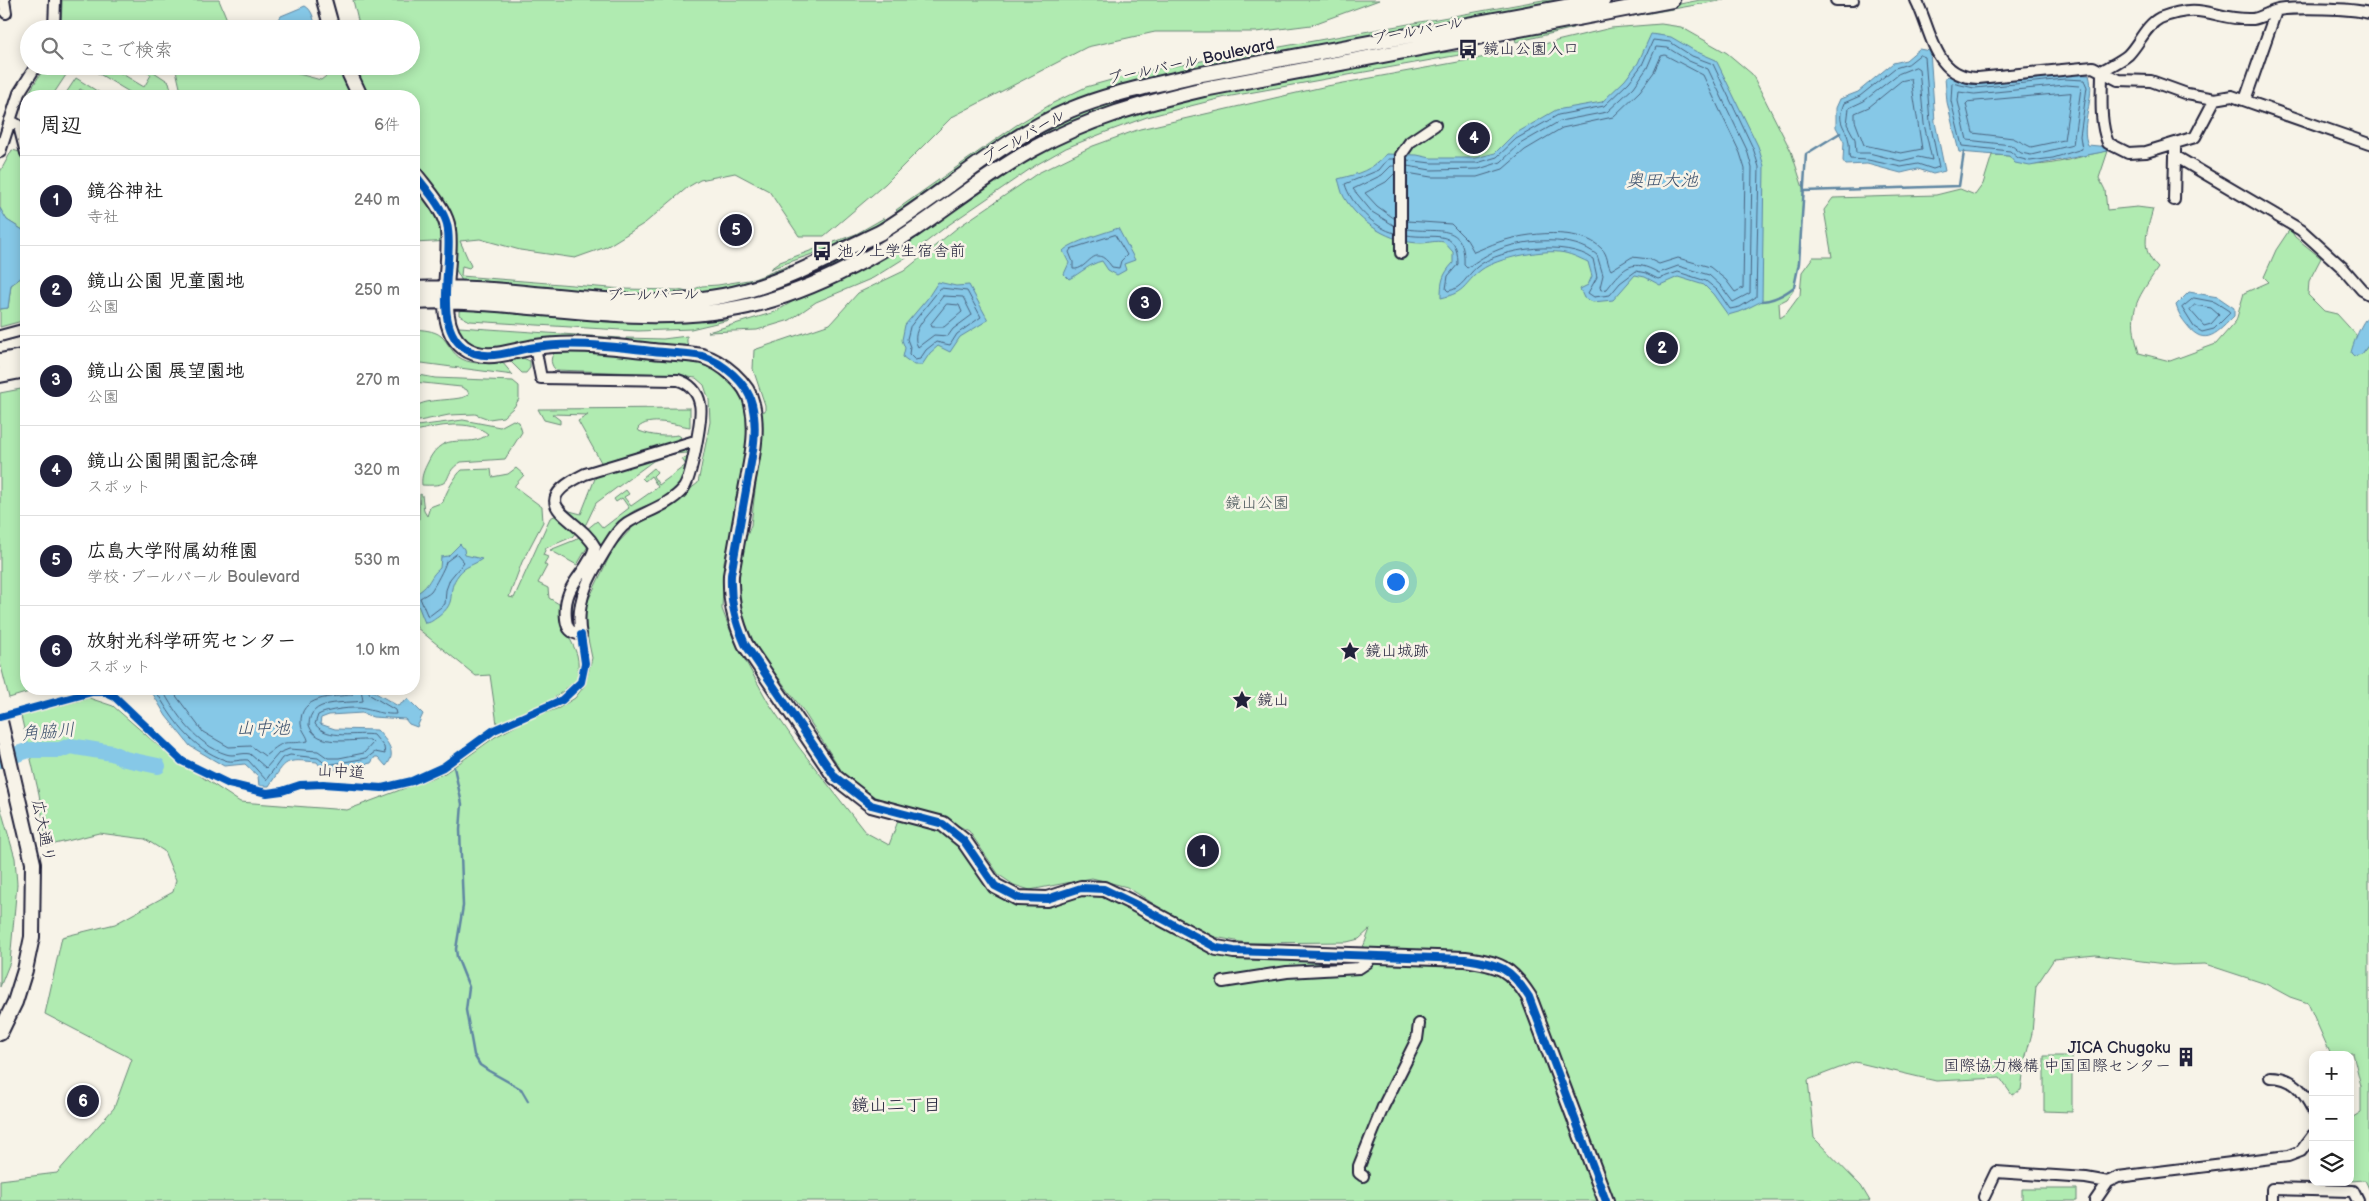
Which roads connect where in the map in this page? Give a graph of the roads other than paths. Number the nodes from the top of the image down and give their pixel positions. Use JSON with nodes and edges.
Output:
{"nodes":[{"id":1,"x":4,"y":0,"type":"edge"},
{"id":2,"x":54,"y":0,"type":"edge"},
{"id":3,"x":324,"y":0,"type":"edge"},
{"id":4,"x":1603,"y":0,"type":"edge"},
{"id":5,"x":1672,"y":0,"type":"edge"},
{"id":6,"x":1836,"y":0,"type":"edge"},
{"id":7,"x":1853,"y":0,"type":"edge"},
{"id":8,"x":1916,"y":0,"type":"edge"},
{"id":9,"x":2313,"y":5,"type":"edge"},
{"id":10,"x":2276,"y":11,"type":"junction"},
{"id":11,"x":6,"y":13,"type":"dead end"},
{"id":12,"x":2369,"y":13,"type":"edge"},
{"id":13,"x":54,"y":20,"type":"edge"},
{"id":14,"x":330,"y":20,"type":"edge"},
{"id":15,"x":2102,"y":71,"type":"junction"},
{"id":16,"x":30,"y":75,"type":"edge"},
{"id":17,"x":350,"y":75,"type":"edge"},
{"id":18,"x":21,"y":90,"type":"edge"},
{"id":19,"x":357,"y":90,"type":"edge"},
{"id":20,"x":20,"y":91,"type":"edge"},
{"id":21,"x":2215,"y":100,"type":"junction"},
{"id":22,"x":2245,"y":100,"type":"junction"},
{"id":23,"x":10,"y":120,"type":"junction"},
{"id":24,"x":1435,"y":124,"type":"dead end"},
{"id":25,"x":20,"y":130,"type":"edge"},
{"id":26,"x":2174,"y":144,"type":"junction"},
{"id":27,"x":2369,"y":144,"type":"edge"},
{"id":28,"x":0,"y":152,"type":"edge"},
{"id":29,"x":2175,"y":156,"type":"junction"},
{"id":30,"x":420,"y":181,"type":"edge"},
{"id":31,"x":2174,"y":200,"type":"dead end"},
{"id":32,"x":1401,"y":253,"type":"dead end"},
{"id":33,"x":420,"y":290,"type":"edge"},
{"id":34,"x":447,"y":293,"type":"junction"},
{"id":35,"x":2369,"y":294,"type":"edge"},
{"id":36,"x":420,"y":300,"type":"edge"},
{"id":37,"x":20,"y":331,"type":"edge"},
{"id":38,"x":0,"y":336,"type":"edge"},
{"id":39,"x":535,"y":347,"type":"junction"},
{"id":40,"x":20,"y":357,"type":"edge"},
{"id":41,"x":0,"y":361,"type":"edge"},
{"id":42,"x":20,"y":371,"type":"edge"},
{"id":43,"x":0,"y":375,"type":"edge"},
{"id":44,"x":695,"y":441,"type":"junction"},
{"id":45,"x":0,"y":721,"type":"edge"},
{"id":46,"x":1370,"y":956,"type":"junction"},
{"id":47,"x":1223,"y":982,"type":"dead end"},
{"id":48,"x":1419,"y":1024,"type":"dead end"},
{"id":49,"x":0,"y":1033,"type":"edge"},
{"id":50,"x":2270,"y":1076,"type":"dead end"},
{"id":51,"x":2309,"y":1104,"type":"edge"},
{"id":52,"x":2309,"y":1140,"type":"edge"},
{"id":53,"x":1363,"y":1176,"type":"dead end"},
{"id":54,"x":2108,"y":1182,"type":"junction"},
{"id":55,"x":1984,"y":1197,"type":"dead end"},
{"id":56,"x":1606,"y":1201,"type":"edge"},
{"id":57,"x":2095,"y":1201,"type":"edge"},
{"id":58,"x":2272,"y":1201,"type":"edge"},
{"id":59,"x":2358,"y":1201,"type":"edge"}],
"edges":[{"from":1,"to":11,"type":"street"},
{"from":2,"to":13,"type":"street"},
{"from":3,"to":14,"type":"street"},
{"from":4,"to":34,"type":"street","name":"ブールバール Boulevard"},
{"from":5,"to":34,"type":"street","name":"ブールバール"},
{"from":6,"to":7,"type":"street"},
{"from":8,"to":15,"type":"street"},
{"from":9,"to":10,"type":"street"},
{"from":9,"to":12,"type":"street"},
{"from":10,"to":15,"type":"street"},
{"from":10,"to":22,"type":"street"},
{"from":15,"to":21,"type":"street"},
{"from":15,"to":26,"type":"street"},
{"from":16,"to":18,"type":"street"},
{"from":17,"to":19,"type":"street"},
{"from":20,"to":23,"type":"street"},
{"from":21,"to":22,"type":"street"},
{"from":21,"to":26,"type":"street"},
{"from":22,"to":27,"type":"street"},
{"from":23,"to":25,"type":"street"},
{"from":23,"to":28,"type":"street"},
{"from":24,"to":32,"type":"street"},
{"from":26,"to":29,"type":"street"},
{"from":29,"to":31,"type":"street"},
{"from":29,"to":35,"type":"street"},
{"from":30,"to":34,"type":"street"},
{"from":33,"to":34,"type":"street","name":"ブールバール Boulevard"},
{"from":34,"to":36,"type":"street","name":"ブールバール"},
{"from":34,"to":39,"type":"street"},
{"from":37,"to":38,"type":"street"},
{"from":39,"to":44,"type":"street"},
{"from":39,"to":46,"type":"street"},
{"from":40,"to":41,"type":"street"},
{"from":42,"to":43,"type":"street"},
{"from":44,"to":44,"type":"street"},
{"from":45,"to":49,"type":"street","name":"広大通り"},
{"from":46,"to":47,"type":"street"},
{"from":46,"to":56,"type":"street"},
{"from":48,"to":53,"type":"street"},
{"from":50,"to":51,"type":"street"},
{"from":52,"to":54,"type":"street"},
{"from":54,"to":55,"type":"street"},
{"from":54,"to":57,"type":"street"},
{"from":58,"to":59,"type":"street"}]}
